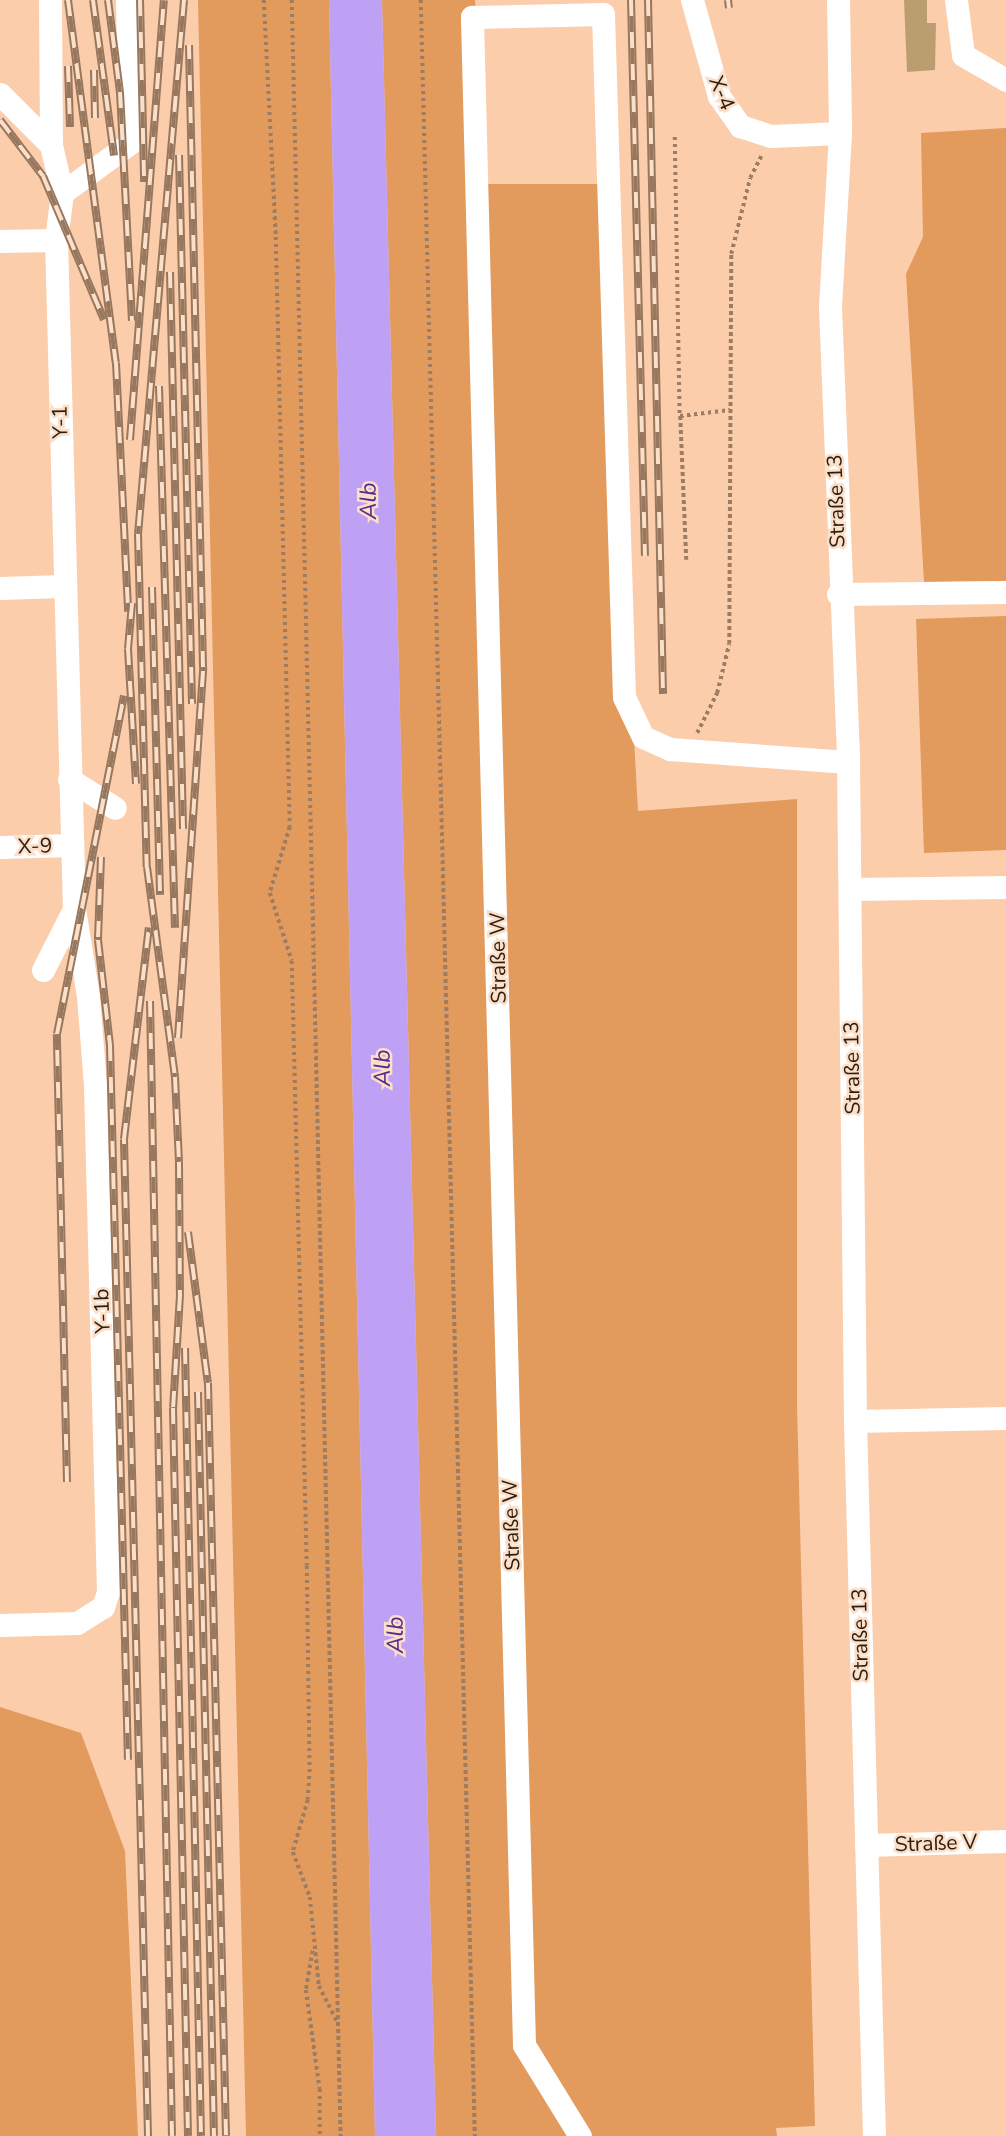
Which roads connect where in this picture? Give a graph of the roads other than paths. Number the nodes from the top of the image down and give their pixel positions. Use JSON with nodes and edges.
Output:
{"nodes":[{"id":1,"x":50,"y":0,"type":"edge"},
{"id":2,"x":127,"y":0,"type":"edge"},
{"id":3,"x":692,"y":0,"type":"edge"},
{"id":4,"x":838,"y":0,"type":"edge"},
{"id":5,"x":956,"y":0,"type":"edge"},
{"id":6,"x":1006,"y":80,"type":"edge"},
{"id":7,"x":0,"y":94,"type":"edge"},
{"id":8,"x":840,"y":133,"type":"junction"},
{"id":9,"x":51,"y":145,"type":"junction"},
{"id":10,"x":62,"y":194,"type":"junction"},
{"id":11,"x":56,"y":240,"type":"junction"},
{"id":12,"x":0,"y":241,"type":"edge"},
{"id":13,"x":63,"y":586,"type":"junction"},
{"id":14,"x":0,"y":588,"type":"edge"},
{"id":15,"x":1006,"y":592,"type":"edge"},
{"id":16,"x":838,"y":594,"type":"junction"},
{"id":17,"x":848,"y":762,"type":"junction"},
{"id":18,"x":69,"y":779,"type":"junction"},
{"id":19,"x":115,"y":808,"type":"dead end"},
{"id":20,"x":71,"y":845,"type":"junction"},
{"id":21,"x":0,"y":847,"type":"edge"},
{"id":22,"x":1006,"y":887,"type":"edge"},
{"id":23,"x":850,"y":889,"type":"junction"},
{"id":24,"x":74,"y":909,"type":"junction"},
{"id":25,"x":43,"y":970,"type":"dead end"},
{"id":26,"x":1006,"y":1418,"type":"edge"},
{"id":27,"x":855,"y":1421,"type":"junction"},
{"id":28,"x":0,"y":1625,"type":"edge"},
{"id":29,"x":1006,"y":1841,"type":"edge"},
{"id":30,"x":866,"y":1845,"type":"junction"},
{"id":31,"x":580,"y":2136,"type":"edge"},
{"id":32,"x":874,"y":2136,"type":"edge"}],
"edges":[{"from":1,"to":9,"type":"street","name":"Y-1"},
{"from":2,"to":10,"type":"street"},
{"from":3,"to":8,"type":"street","name":"X-4"},
{"from":4,"to":8,"type":"street","name":"Straße 13"},
{"from":5,"to":6,"type":"street"},
{"from":7,"to":9,"type":"street"},
{"from":8,"to":16,"type":"street","name":"Straße 13"},
{"from":9,"to":10,"type":"street","name":"Y-1"},
{"from":10,"to":11,"type":"street","name":"Y-1"},
{"from":11,"to":12,"type":"street"},
{"from":11,"to":13,"type":"street","name":"Y-1"},
{"from":13,"to":14,"type":"street"},
{"from":13,"to":18,"type":"street","name":"Y-1"},
{"from":15,"to":16,"type":"street"},
{"from":16,"to":17,"type":"street","name":"Straße 13"},
{"from":17,"to":23,"type":"street","name":"Straße 13"},
{"from":17,"to":31,"type":"street","name":"Straße W"},
{"from":18,"to":19,"type":"street"},
{"from":18,"to":20,"type":"street","name":"Y-1"},
{"from":20,"to":21,"type":"street","name":"X-9"},
{"from":20,"to":24,"type":"street","name":"Y-1b"},
{"from":22,"to":23,"type":"street"},
{"from":23,"to":27,"type":"street","name":"Straße 13"},
{"from":24,"to":25,"type":"street","name":"Y-1b"},
{"from":24,"to":28,"type":"street","name":"Y-1b"},
{"from":26,"to":27,"type":"street"},
{"from":27,"to":30,"type":"street","name":"Straße 13"},
{"from":29,"to":30,"type":"street","name":"Straße V"},
{"from":30,"to":32,"type":"street","name":"Straße 13"}]}
